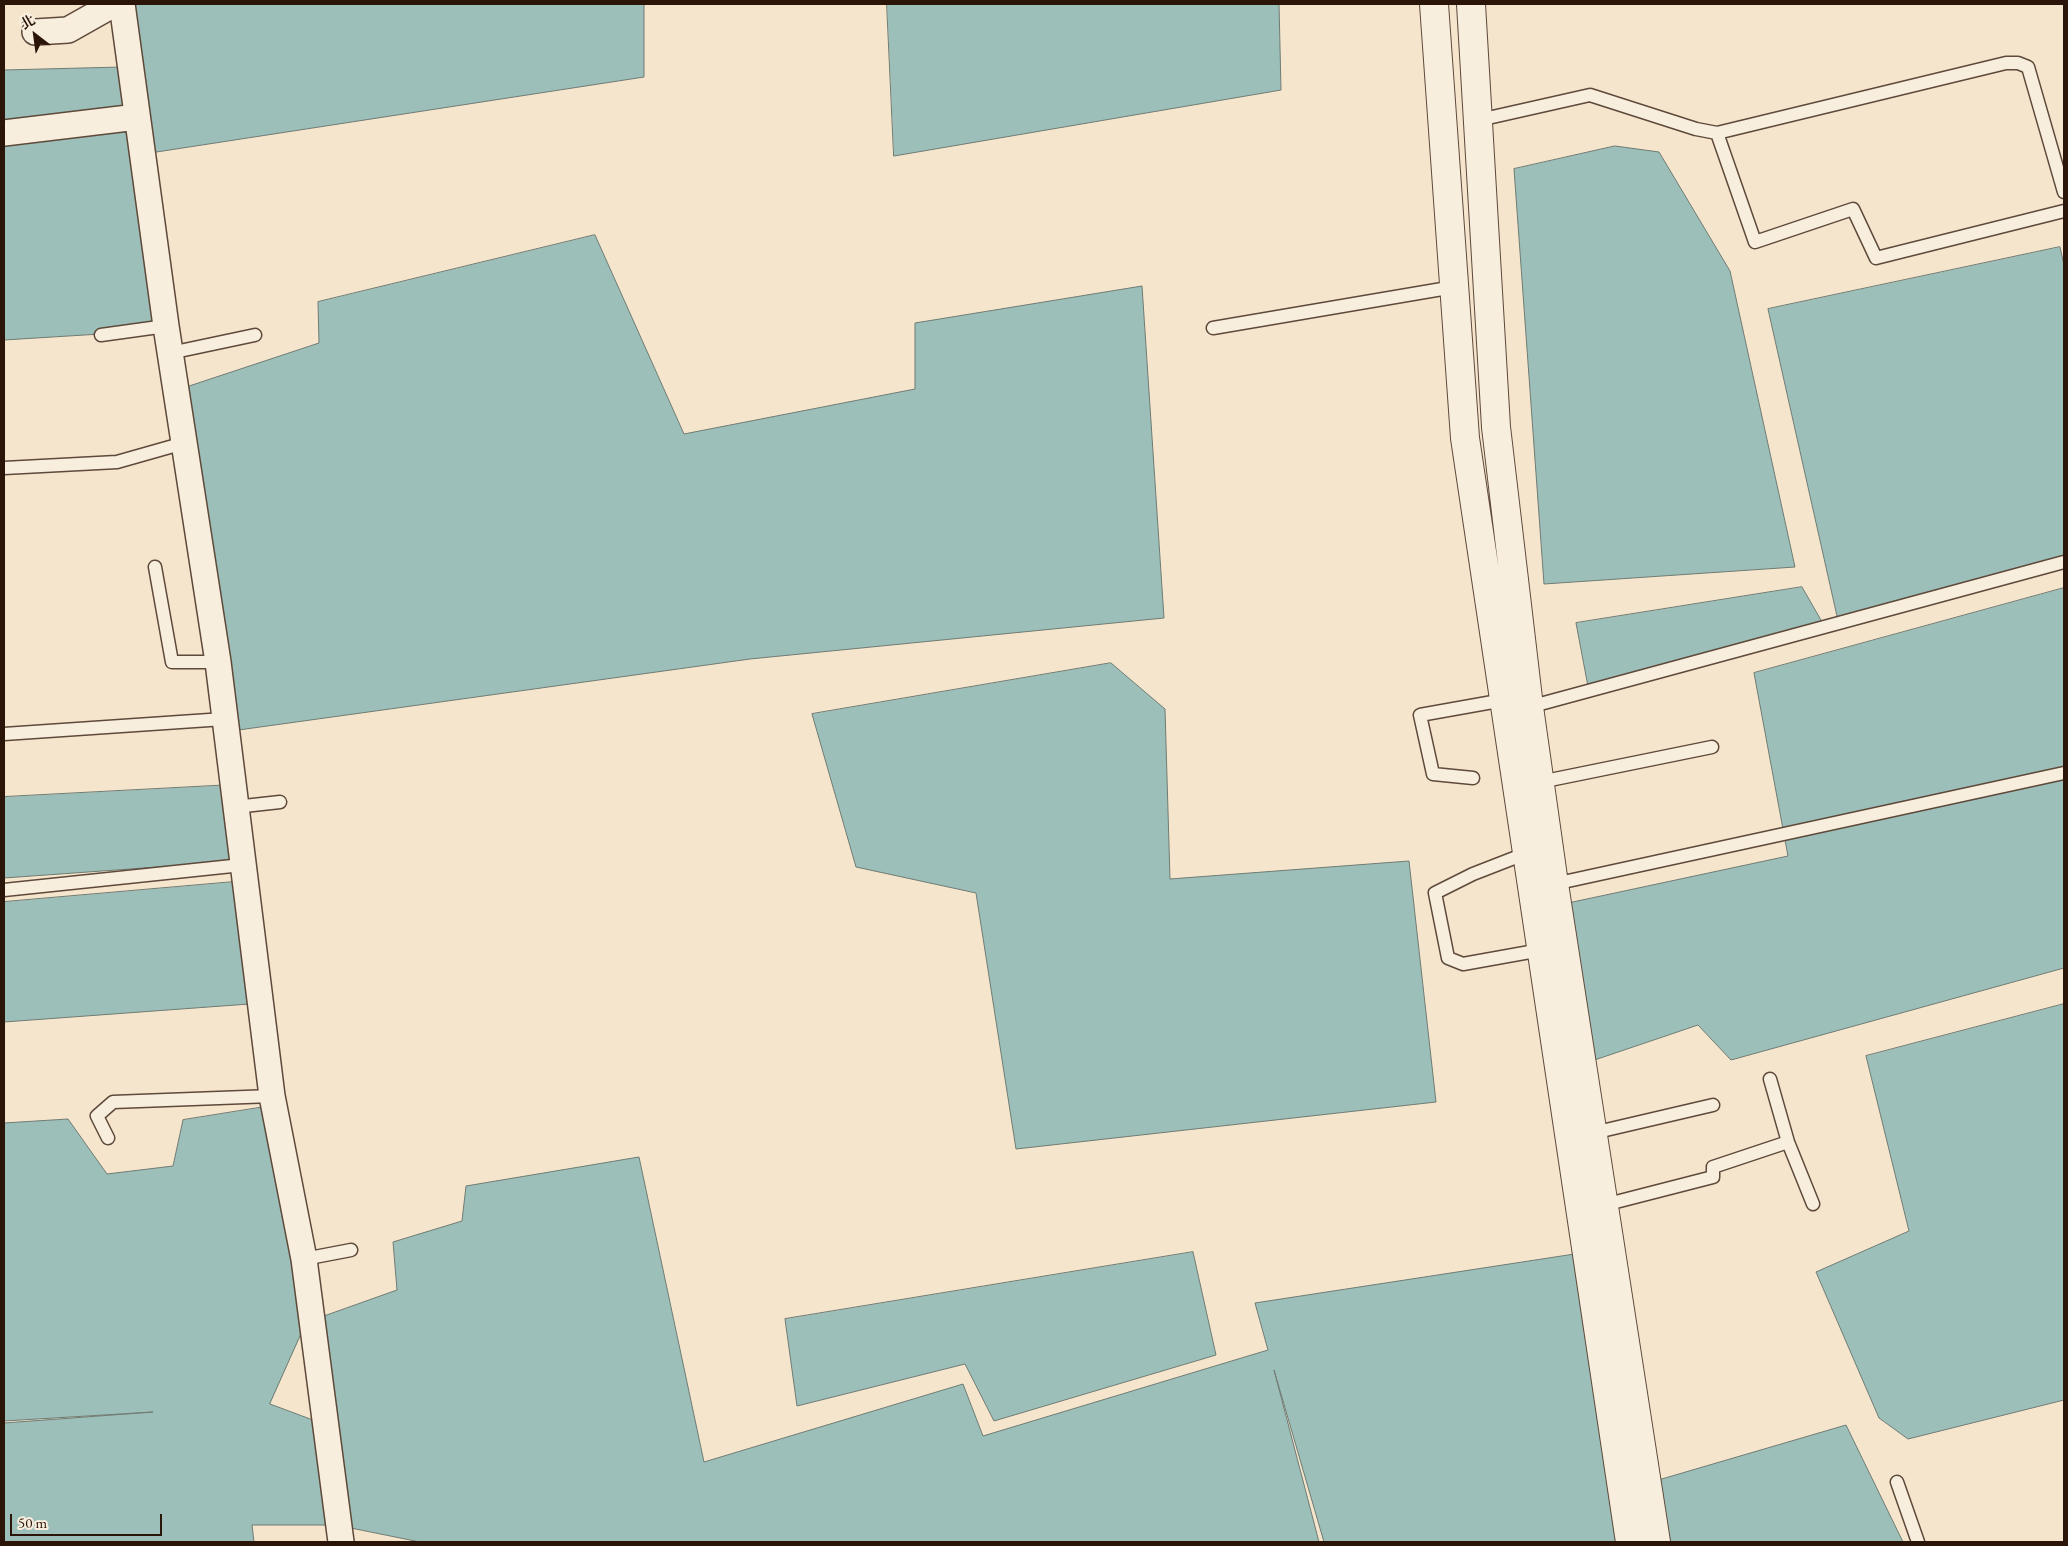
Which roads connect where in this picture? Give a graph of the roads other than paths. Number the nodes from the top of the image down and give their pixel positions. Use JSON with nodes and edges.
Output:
{"nodes":[{"id":1,"x":114,"y":4,"type":"edge"},
{"id":2,"x":122,"y":4,"type":"edge"},
{"id":3,"x":1434,"y":4,"type":"edge"},
{"id":4,"x":1471,"y":4,"type":"edge"},
{"id":5,"x":35,"y":32,"type":"dead end"},
{"id":6,"x":137,"y":117,"type":"junction"},
{"id":7,"x":1479,"y":120,"type":"junction"},
{"id":8,"x":4,"y":133,"type":"edge"},
{"id":9,"x":1717,"y":133,"type":"junction"},
{"id":10,"x":2064,"y":192,"type":"edge"},
{"id":11,"x":2064,"y":211,"type":"edge"},
{"id":12,"x":1454,"y":287,"type":"junction"},
{"id":13,"x":166,"y":326,"type":"junction"},
{"id":14,"x":1213,"y":328,"type":"dead end"},
{"id":15,"x":101,"y":335,"type":"dead end"},
{"id":16,"x":255,"y":336,"type":"dead end"},
{"id":17,"x":170,"y":353,"type":"junction"},
{"id":18,"x":184,"y":443,"type":"junction"},
{"id":19,"x":4,"y":468,"type":"edge"},
{"id":20,"x":2064,"y":562,"type":"edge"},
{"id":21,"x":155,"y":567,"type":"dead end"},
{"id":22,"x":218,"y":662,"type":"junction"},
{"id":23,"x":1516,"y":703,"type":"junction"},
{"id":24,"x":224,"y":719,"type":"junction"},
{"id":25,"x":4,"y":734,"type":"edge"},
{"id":26,"x":1712,"y":747,"type":"dead end"},
{"id":27,"x":2064,"y":773,"type":"edge"},
{"id":28,"x":1473,"y":778,"type":"dead end"},
{"id":29,"x":1540,"y":782,"type":"junction"},
{"id":30,"x":280,"y":802,"type":"dead end"},
{"id":31,"x":235,"y":808,"type":"junction"},
{"id":32,"x":1527,"y":853,"type":"junction"},
{"id":33,"x":242,"y":865,"type":"junction"},
{"id":34,"x":1554,"y":884,"type":"junction"},
{"id":35,"x":4,"y":890,"type":"edge"},
{"id":36,"x":1541,"y":950,"type":"junction"},
{"id":37,"x":1770,"y":1079,"type":"dead end"},
{"id":38,"x":272,"y":1096,"type":"junction"},
{"id":39,"x":1713,"y":1106,"type":"dead end"},
{"id":40,"x":1593,"y":1133,"type":"junction"},
{"id":41,"x":108,"y":1138,"type":"dead end"},
{"id":42,"x":1788,"y":1142,"type":"junction"},
{"id":43,"x":1813,"y":1204,"type":"dead end"},
{"id":44,"x":1604,"y":1205,"type":"junction"},
{"id":45,"x":350,"y":1250,"type":"dead end"},
{"id":46,"x":304,"y":1259,"type":"junction"},
{"id":47,"x":1897,"y":1482,"type":"dead end"},
{"id":48,"x":341,"y":1542,"type":"edge"},
{"id":49,"x":1630,"y":1542,"type":"edge"},
{"id":50,"x":1656,"y":1542,"type":"edge"},
{"id":51,"x":1918,"y":1542,"type":"edge"}],
"edges":[{"from":1,"to":5,"type":"street"},
{"from":2,"to":6,"type":"street"},
{"from":3,"to":12,"type":"street"},
{"from":4,"to":7,"type":"street"},
{"from":6,"to":8,"type":"street"},
{"from":6,"to":13,"type":"street"},
{"from":7,"to":9,"type":"lane"},
{"from":7,"to":23,"type":"street"},
{"from":9,"to":10,"type":"lane"},
{"from":9,"to":11,"type":"lane"},
{"from":12,"to":14,"type":"lane"},
{"from":12,"to":23,"type":"street"},
{"from":13,"to":15,"type":"lane"},
{"from":13,"to":17,"type":"street"},
{"from":16,"to":17,"type":"lane"},
{"from":17,"to":18,"type":"street"},
{"from":18,"to":19,"type":"lane"},
{"from":18,"to":22,"type":"street"},
{"from":20,"to":23,"type":"lane"},
{"from":21,"to":22,"type":"lane"},
{"from":22,"to":24,"type":"street"},
{"from":23,"to":28,"type":"lane"},
{"from":23,"to":29,"type":"street"},
{"from":23,"to":32,"type":"street"},
{"from":24,"to":25,"type":"lane"},
{"from":24,"to":31,"type":"street"},
{"from":26,"to":29,"type":"lane"},
{"from":27,"to":34,"type":"lane"},
{"from":29,"to":34,"type":"street"},
{"from":30,"to":31,"type":"lane"},
{"from":31,"to":33,"type":"street"},
{"from":32,"to":36,"type":"street"},
{"from":32,"to":36,"type":"lane"},
{"from":33,"to":35,"type":"lane"},
{"from":33,"to":38,"type":"street"},
{"from":34,"to":40,"type":"street"},
{"from":36,"to":49,"type":"street"},
{"from":37,"to":42,"type":"lane"},
{"from":38,"to":41,"type":"lane"},
{"from":38,"to":46,"type":"street"},
{"from":39,"to":40,"type":"lane"},
{"from":40,"to":44,"type":"street"},
{"from":42,"to":43,"type":"lane"},
{"from":42,"to":44,"type":"lane"},
{"from":44,"to":50,"type":"street"},
{"from":45,"to":46,"type":"lane"},
{"from":46,"to":48,"type":"street"},
{"from":47,"to":51,"type":"lane"}]}
